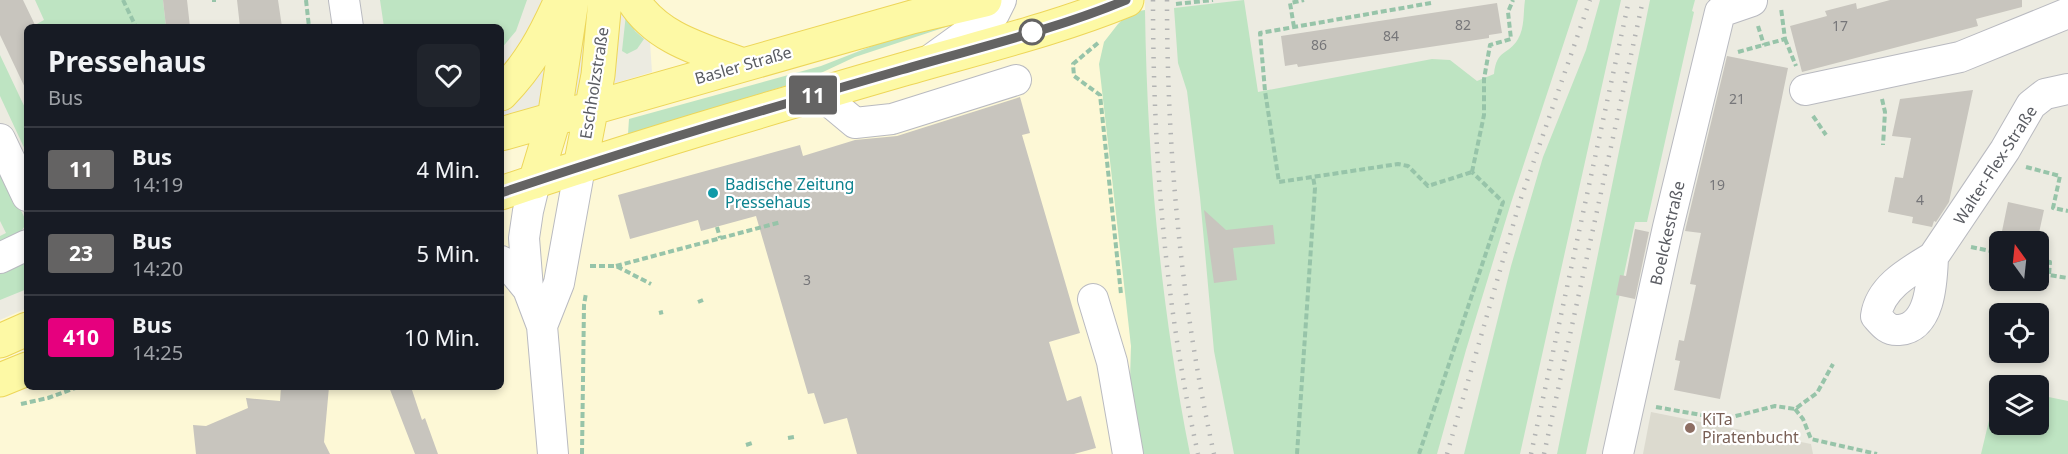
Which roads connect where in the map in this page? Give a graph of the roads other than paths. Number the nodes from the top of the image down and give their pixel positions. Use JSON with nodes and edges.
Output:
{"nodes":[{"id":1,"x":344,"y":0,"type":"edge"},
{"id":2,"x":561,"y":0,"type":"edge"},
{"id":3,"x":572,"y":0,"type":"edge"},
{"id":4,"x":605,"y":0,"type":"edge"},
{"id":5,"x":633,"y":0,"type":"edge"},
{"id":6,"x":985,"y":0,"type":"edge"},
{"id":7,"x":1001,"y":0,"type":"edge"},
{"id":8,"x":1126,"y":0,"type":"edge"},
{"id":9,"x":1766,"y":4,"type":"road end"},
{"id":10,"x":2068,"y":13,"type":"edge"},
{"id":11,"x":348,"y":24,"type":"edge"},
{"id":12,"x":928,"y":62,"type":"junction"},
{"id":13,"x":744,"y":64,"type":"junction"},
{"id":14,"x":1016,"y":80,"type":"dead end"},
{"id":15,"x":2068,"y":89,"type":"edge"},
{"id":16,"x":504,"y":91,"type":"edge"},
{"id":17,"x":819,"y":93,"type":"junction"},
{"id":18,"x":1807,"y":100,"type":"road end"},
{"id":19,"x":591,"y":108,"type":"junction"},
{"id":20,"x":554,"y":119,"type":"junction"},
{"id":21,"x":504,"y":133,"type":"edge"},
{"id":22,"x":0,"y":139,"type":"edge"},
{"id":23,"x":580,"y":167,"type":"junction"},
{"id":24,"x":535,"y":182,"type":"junction"},
{"id":25,"x":24,"y":190,"type":"edge"},
{"id":26,"x":504,"y":192,"type":"edge"},
{"id":27,"x":24,"y":246,"type":"edge"},
{"id":28,"x":1934,"y":257,"type":"dead end"},
{"id":29,"x":0,"y":258,"type":"edge"},
{"id":30,"x":504,"y":263,"type":"edge"},
{"id":31,"x":528,"y":289,"type":"junction"},
{"id":32,"x":1108,"y":300,"type":"road end"},
{"id":33,"x":542,"y":326,"type":"junction"},
{"id":34,"x":24,"y":330,"type":"edge"},
{"id":35,"x":0,"y":341,"type":"edge"},
{"id":36,"x":24,"y":373,"type":"edge"},
{"id":37,"x":10,"y":392,"type":"edge"},
{"id":38,"x":553,"y":454,"type":"edge"},
{"id":39,"x":1128,"y":454,"type":"edge"},
{"id":40,"x":1617,"y":454,"type":"edge"}],
"edges":[{"from":1,"to":11,"type":"street"},
{"from":2,"to":16,"type":"main road"},
{"from":3,"to":20,"type":"main road","name":"Eschholzstraße"},
{"from":4,"to":19,"type":"main road","name":"Eschholzstraße"},
{"from":5,"to":13,"type":"main road"},
{"from":6,"to":13,"type":"main road","name":"Basler Straße"},
{"from":7,"to":12,"type":"street"},
{"from":8,"to":12,"type":"main road"},
{"from":9,"to":40,"type":"street","name":"Boelckestraße"},
{"from":10,"to":18,"type":"street"},
{"from":12,"to":17,"type":"main road"},
{"from":13,"to":19,"type":"main road","name":"Basler Straße"},
{"from":14,"to":17,"type":"street"},
{"from":15,"to":28,"type":"street","name":"Walter-Flex-Straße"},
{"from":17,"to":23,"type":"main road"},
{"from":19,"to":20,"type":"main road","name":"Basler Straße"},
{"from":19,"to":23,"type":"main road","name":"Eschholzstraße"},
{"from":20,"to":21,"type":"main road","name":"Basler Straße"},
{"from":20,"to":24,"type":"main road","name":"Eschholzstraße"},
{"from":22,"to":25,"type":"street"},
{"from":23,"to":24,"type":"main road"},
{"from":23,"to":33,"type":"street"},
{"from":24,"to":26,"type":"main road"},
{"from":24,"to":31,"type":"street"},
{"from":27,"to":29,"type":"street"},
{"from":30,"to":31,"type":"street"},
{"from":31,"to":33,"type":"street"},
{"from":32,"to":39,"type":"street"},
{"from":33,"to":38,"type":"street"},
{"from":34,"to":35,"type":"main road"},
{"from":36,"to":37,"type":"main road"}]}
